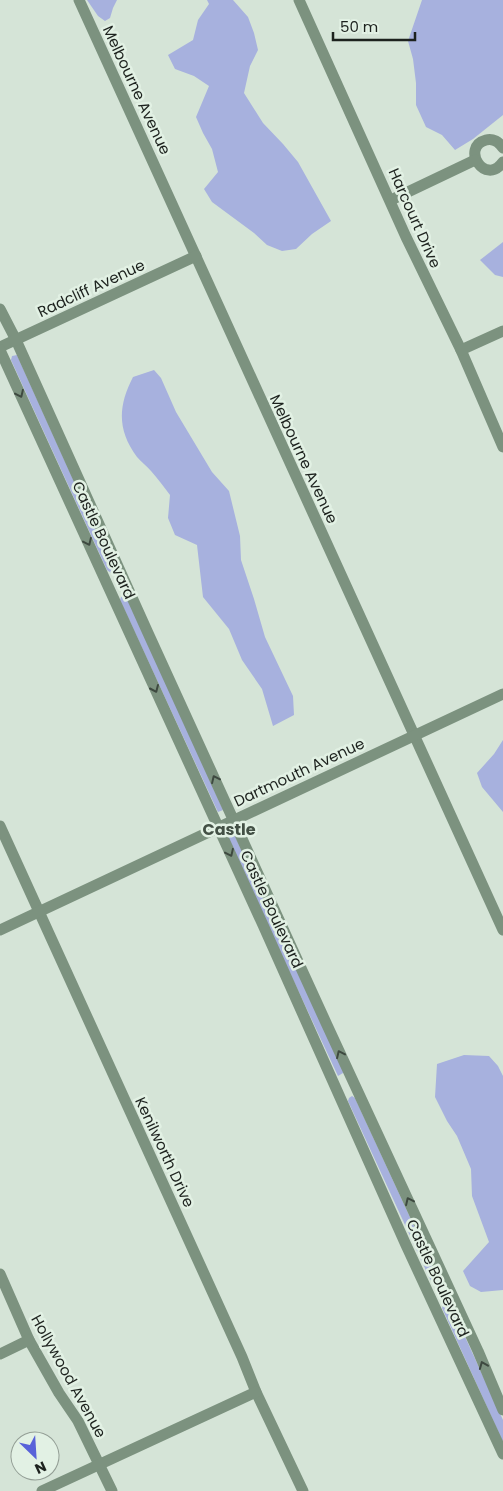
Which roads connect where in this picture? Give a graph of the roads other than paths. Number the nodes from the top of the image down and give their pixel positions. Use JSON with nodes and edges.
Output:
{"nodes":[{"id":1,"x":79,"y":0,"type":"edge"},
{"id":2,"x":299,"y":0,"type":"edge"},
{"id":3,"x":503,"y":148,"type":"edge"},
{"id":4,"x":476,"y":160,"type":"junction"},
{"id":5,"x":503,"y":162,"type":"edge"},
{"id":6,"x":391,"y":200,"type":"junction"},
{"id":7,"x":196,"y":256,"type":"junction"},
{"id":8,"x":0,"y":309,"type":"edge"},
{"id":9,"x":503,"y":331,"type":"edge"},
{"id":10,"x":16,"y":340,"type":"junction"},
{"id":11,"x":0,"y":348,"type":"edge"},
{"id":12,"x":461,"y":350,"type":"junction"},
{"id":13,"x":503,"y":448,"type":"edge"},
{"id":14,"x":125,"y":581,"type":"junction"},
{"id":15,"x":110,"y":589,"type":"junction"},
{"id":16,"x":503,"y":694,"type":"edge"},
{"id":17,"x":413,"y":735,"type":"junction"},
{"id":18,"x":234,"y":819,"type":"junction"},
{"id":19,"x":0,"y":826,"type":"edge"},
{"id":20,"x":217,"y":827,"type":"junction"},
{"id":21,"x":39,"y":912,"type":"junction"},
{"id":22,"x":0,"y":930,"type":"edge"},
{"id":23,"x":503,"y":930,"type":"edge"},
{"id":24,"x":355,"y":1085,"type":"junction"},
{"id":25,"x":338,"y":1093,"type":"junction"},
{"id":26,"x":0,"y":1274,"type":"edge"},
{"id":27,"x":450,"y":1290,"type":"junction"},
{"id":28,"x":431,"y":1298,"type":"junction"},
{"id":29,"x":29,"y":1340,"type":"junction"},
{"id":30,"x":0,"y":1354,"type":"edge"},
{"id":31,"x":256,"y":1392,"type":"junction"},
{"id":32,"x":503,"y":1410,"type":"edge"},
{"id":33,"x":503,"y":1454,"type":"edge"},
{"id":34,"x":100,"y":1464,"type":"junction"},
{"id":35,"x":42,"y":1491,"type":"edge"},
{"id":36,"x":112,"y":1491,"type":"edge"},
{"id":37,"x":303,"y":1491,"type":"edge"}],
"edges":[{"from":1,"to":7,"type":"street","name":"Melbourne Avenue"},
{"from":2,"to":6,"type":"street","name":"Harcourt Drive"},
{"from":3,"to":4,"type":"street"},
{"from":4,"to":5,"type":"street"},
{"from":4,"to":6,"type":"street"},
{"from":6,"to":12,"type":"street","name":"Harcourt Drive"},
{"from":7,"to":10,"type":"street","name":"Radcliff Avenue"},
{"from":7,"to":17,"type":"street","name":"Melbourne Avenue"},
{"from":8,"to":10,"type":"street","name":"Castle Boulevard"},
{"from":9,"to":12,"type":"street"},
{"from":10,"to":11,"type":"street","name":"Radcliff Avenue"},
{"from":10,"to":14,"type":"street","name":"Castle Boulevard"},
{"from":11,"to":15,"type":"street","name":"Castle Boulevard","one_way":true},
{"from":12,"to":13,"type":"street","name":"Harcourt Drive"},
{"from":14,"to":15,"type":"street"},
{"from":18,"to":14,"type":"street","name":"Castle Boulevard","one_way":true},
{"from":15,"to":20,"type":"street","name":"Castle Boulevard","one_way":true},
{"from":16,"to":17,"type":"street","name":"Dartmouth Avenue"},
{"from":17,"to":18,"type":"street","name":"Dartmouth Avenue"},
{"from":17,"to":23,"type":"street","name":"Melbourne Avenue"},
{"from":18,"to":20,"type":"street","name":"Dartmouth Avenue"},
{"from":24,"to":18,"type":"street","name":"Castle Boulevard","one_way":true},
{"from":19,"to":21,"type":"street","name":"Kenilworth Drive"},
{"from":20,"to":21,"type":"street","name":"Dartmouth Avenue"},
{"from":20,"to":25,"type":"street","name":"Castle Boulevard","one_way":true},
{"from":21,"to":22,"type":"street","name":"Dartmouth Avenue"},
{"from":21,"to":31,"type":"street","name":"Kenilworth Drive"},
{"from":24,"to":25,"type":"street"},
{"from":27,"to":24,"type":"street","name":"Castle Boulevard","one_way":true},
{"from":25,"to":28,"type":"street","name":"Castle Boulevard"},
{"from":26,"to":29,"type":"street","name":"Hollywood Avenue"},
{"from":27,"to":28,"type":"street"},
{"from":32,"to":27,"type":"street","name":"Castle Boulevard","one_way":true},
{"from":28,"to":33,"type":"street","name":"Castle Boulevard"},
{"from":29,"to":30,"type":"street"},
{"from":29,"to":34,"type":"street","name":"Hollywood Avenue"},
{"from":31,"to":34,"type":"street"},
{"from":31,"to":37,"type":"street","name":"Kenilworth Drive"},
{"from":34,"to":35,"type":"street"},
{"from":34,"to":36,"type":"street","name":"Hollywood Avenue"}]}
